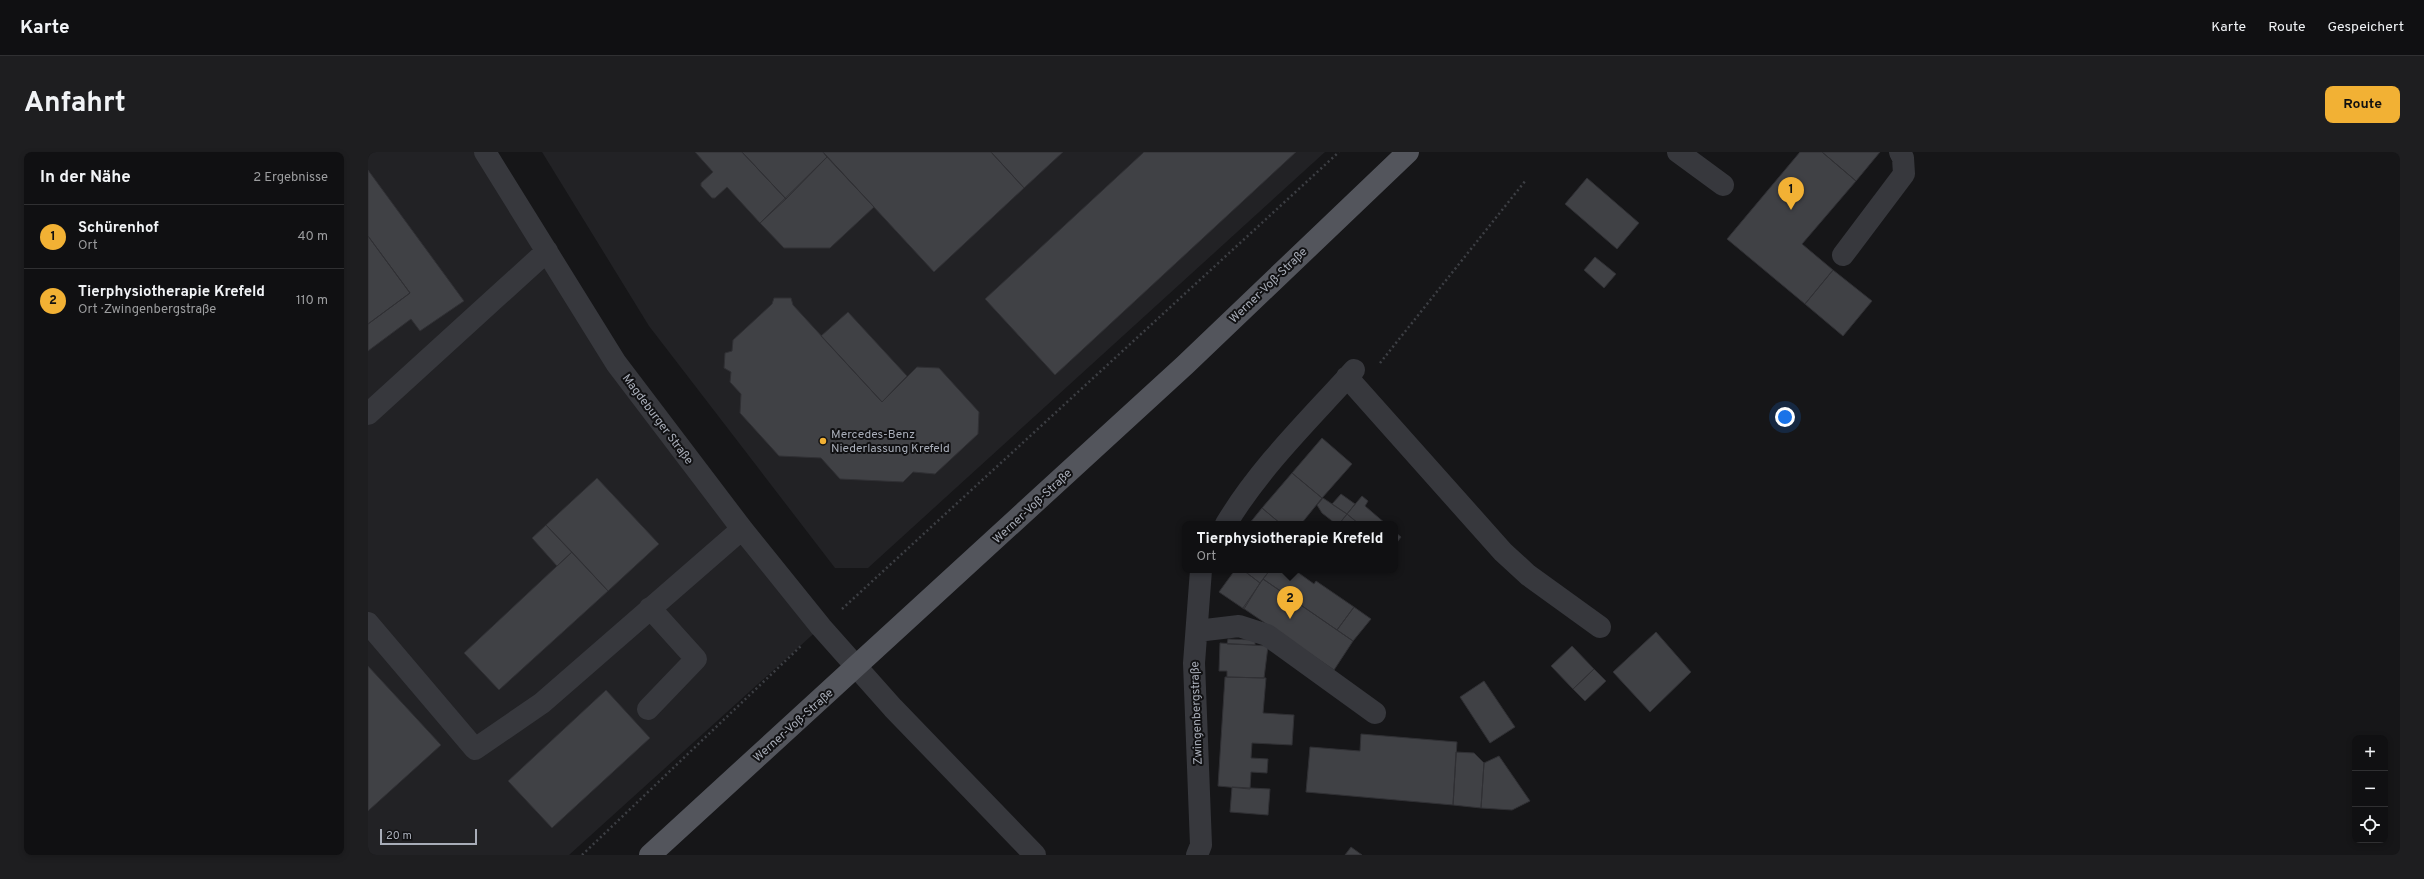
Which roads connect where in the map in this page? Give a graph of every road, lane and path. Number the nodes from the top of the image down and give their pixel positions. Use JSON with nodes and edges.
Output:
{"nodes":[{"id":1,"x":485,"y":152,"type":"edge"},
{"id":2,"x":1340,"y":152,"type":"edge"},
{"id":3,"x":1408,"y":152,"type":"edge"},
{"id":4,"x":1678,"y":152,"type":"edge"},
{"id":5,"x":1900,"y":152,"type":"edge"},
{"id":6,"x":1526,"y":180,"type":"dead end"},
{"id":7,"x":1723,"y":185,"type":"dead end"},
{"id":8,"x":546,"y":251,"type":"junction"},
{"id":9,"x":1843,"y":255,"type":"dead end"},
{"id":10,"x":1351,"y":374,"type":"junction"},
{"id":11,"x":368,"y":414,"type":"edge"},
{"id":12,"x":1228,"y":521,"type":"edge"},
{"id":13,"x":742,"y":529,"type":"junction"},
{"id":14,"x":1202,"y":573,"type":"edge"},
{"id":15,"x":650,"y":608,"type":"junction"},
{"id":16,"x":368,"y":623,"type":"edge"},
{"id":17,"x":821,"y":627,"type":"junction"},
{"id":18,"x":1600,"y":627,"type":"dead end"},
{"id":19,"x":1197,"y":631,"type":"junction"},
{"id":20,"x":856,"y":668,"type":"junction"},
{"id":21,"x":648,"y":710,"type":"dead end"},
{"id":22,"x":1374,"y":713,"type":"dead end"},
{"id":23,"x":582,"y":855,"type":"edge"},
{"id":24,"x":650,"y":855,"type":"edge"},
{"id":25,"x":1035,"y":855,"type":"edge"},
{"id":26,"x":1197,"y":855,"type":"edge"}],
"edges":[{"from":1,"to":8,"type":"street","name":"Magdeburger Straße"},
{"from":2,"to":17,"type":"path"},
{"from":3,"to":20,"type":"main road","name":"Werner-Voß-Straße"},
{"from":4,"to":7,"type":"street"},
{"from":5,"to":9,"type":"street"},
{"from":6,"to":10,"type":"path"},
{"from":8,"to":11,"type":"street"},
{"from":8,"to":13,"type":"street","name":"Magdeburger Straße"},
{"from":10,"to":12,"type":"street"},
{"from":10,"to":18,"type":"street"},
{"from":13,"to":15,"type":"street"},
{"from":13,"to":17,"type":"street","name":"Magdeburger Straße"},
{"from":14,"to":19,"type":"street","name":"Zwingenbergstraße"},
{"from":15,"to":16,"type":"street"},
{"from":15,"to":21,"type":"street"},
{"from":17,"to":20,"type":"street","name":"Magdeburger Straße"},
{"from":17,"to":23,"type":"path"},
{"from":19,"to":22,"type":"street"},
{"from":19,"to":26,"type":"street","name":"Zwingenbergstraße"},
{"from":20,"to":24,"type":"main road","name":"Werner-Voß-Straße"},
{"from":20,"to":25,"type":"street"}]}
